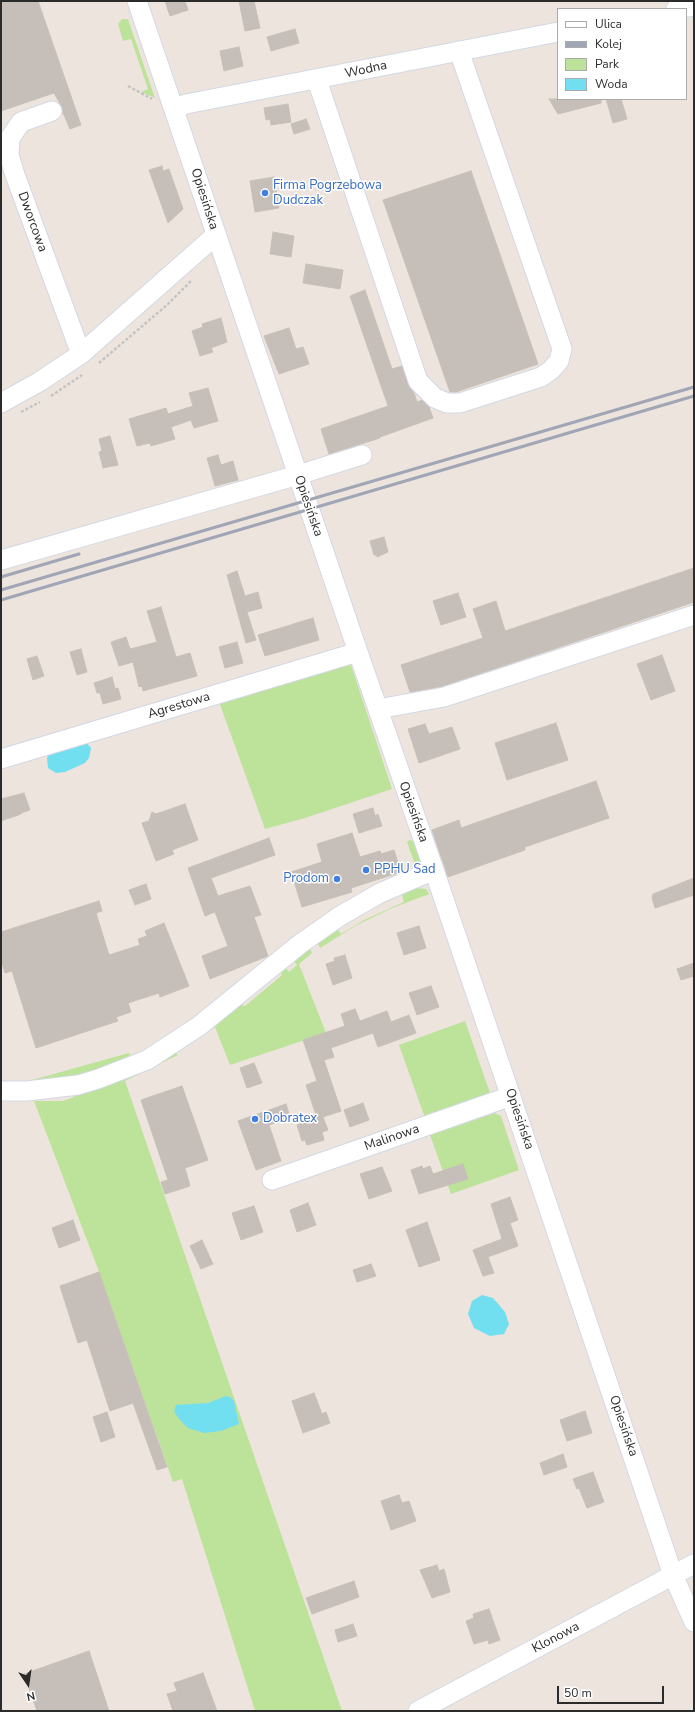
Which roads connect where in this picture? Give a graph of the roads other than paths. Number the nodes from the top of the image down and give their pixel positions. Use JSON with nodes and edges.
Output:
{"nodes":[{"id":1,"x":138,"y":1,"type":"edge"},
{"id":2,"x":694,"y":6,"type":"edge"},
{"id":3,"x":682,"y":8,"type":"edge"},
{"id":4,"x":557,"y":32,"type":"edge"},
{"id":5,"x":459,"y":51,"type":"junction"},
{"id":6,"x":317,"y":80,"type":"junction"},
{"id":7,"x":166,"y":105,"type":"junction"},
{"id":8,"x":52,"y":111,"type":"dead end"},
{"id":9,"x":216,"y":235,"type":"junction"},
{"id":10,"x":80,"y":354,"type":"junction"},
{"id":11,"x":1,"y":403,"type":"edge"},
{"id":12,"x":362,"y":455,"type":"dead end"},
{"id":13,"x":298,"y":475,"type":"junction"},
{"id":14,"x":1,"y":560,"type":"edge"},
{"id":15,"x":694,"y":615,"type":"edge"},
{"id":16,"x":358,"y":652,"type":"junction"},
{"id":17,"x":378,"y":709,"type":"junction"},
{"id":18,"x":1,"y":759,"type":"edge"},
{"id":19,"x":434,"y":870,"type":"junction"},
{"id":20,"x":1,"y":1091,"type":"edge"},
{"id":21,"x":511,"y":1096,"type":"junction"},
{"id":22,"x":272,"y":1180,"type":"dead end"},
{"id":23,"x":694,"y":1564,"type":"edge"},
{"id":24,"x":673,"y":1575,"type":"junction"},
{"id":25,"x":694,"y":1622,"type":"edge"},
{"id":26,"x":418,"y":1711,"type":"edge"}],
"edges":[{"from":1,"to":7,"type":"street","name":"Opiesińska"},
{"from":2,"to":3,"type":"street"},
{"from":4,"to":5,"type":"street","name":"Wodna"},
{"from":5,"to":6,"type":"street","name":"Wodna"},
{"from":5,"to":6,"type":"street"},
{"from":6,"to":7,"type":"street","name":"Wodna"},
{"from":7,"to":9,"type":"street","name":"Opiesińska"},
{"from":8,"to":10,"type":"street","name":"Dworcowa"},
{"from":9,"to":10,"type":"street"},
{"from":9,"to":13,"type":"street","name":"Opiesińska"},
{"from":10,"to":11,"type":"street"},
{"from":12,"to":13,"type":"street"},
{"from":13,"to":14,"type":"street"},
{"from":13,"to":16,"type":"street","name":"Opiesińska"},
{"from":15,"to":17,"type":"street"},
{"from":16,"to":17,"type":"street","name":"Opiesińska"},
{"from":16,"to":18,"type":"street","name":"Agrestowa"},
{"from":17,"to":19,"type":"street","name":"Opiesińska"},
{"from":19,"to":20,"type":"street"},
{"from":19,"to":21,"type":"street","name":"Opiesińska"},
{"from":21,"to":22,"type":"street","name":"Malinowa"},
{"from":21,"to":24,"type":"street","name":"Opiesińska"},
{"from":23,"to":24,"type":"street","name":"Klonowa"},
{"from":24,"to":25,"type":"street","name":"Opiesińska"},
{"from":24,"to":26,"type":"street","name":"Klonowa"}]}
